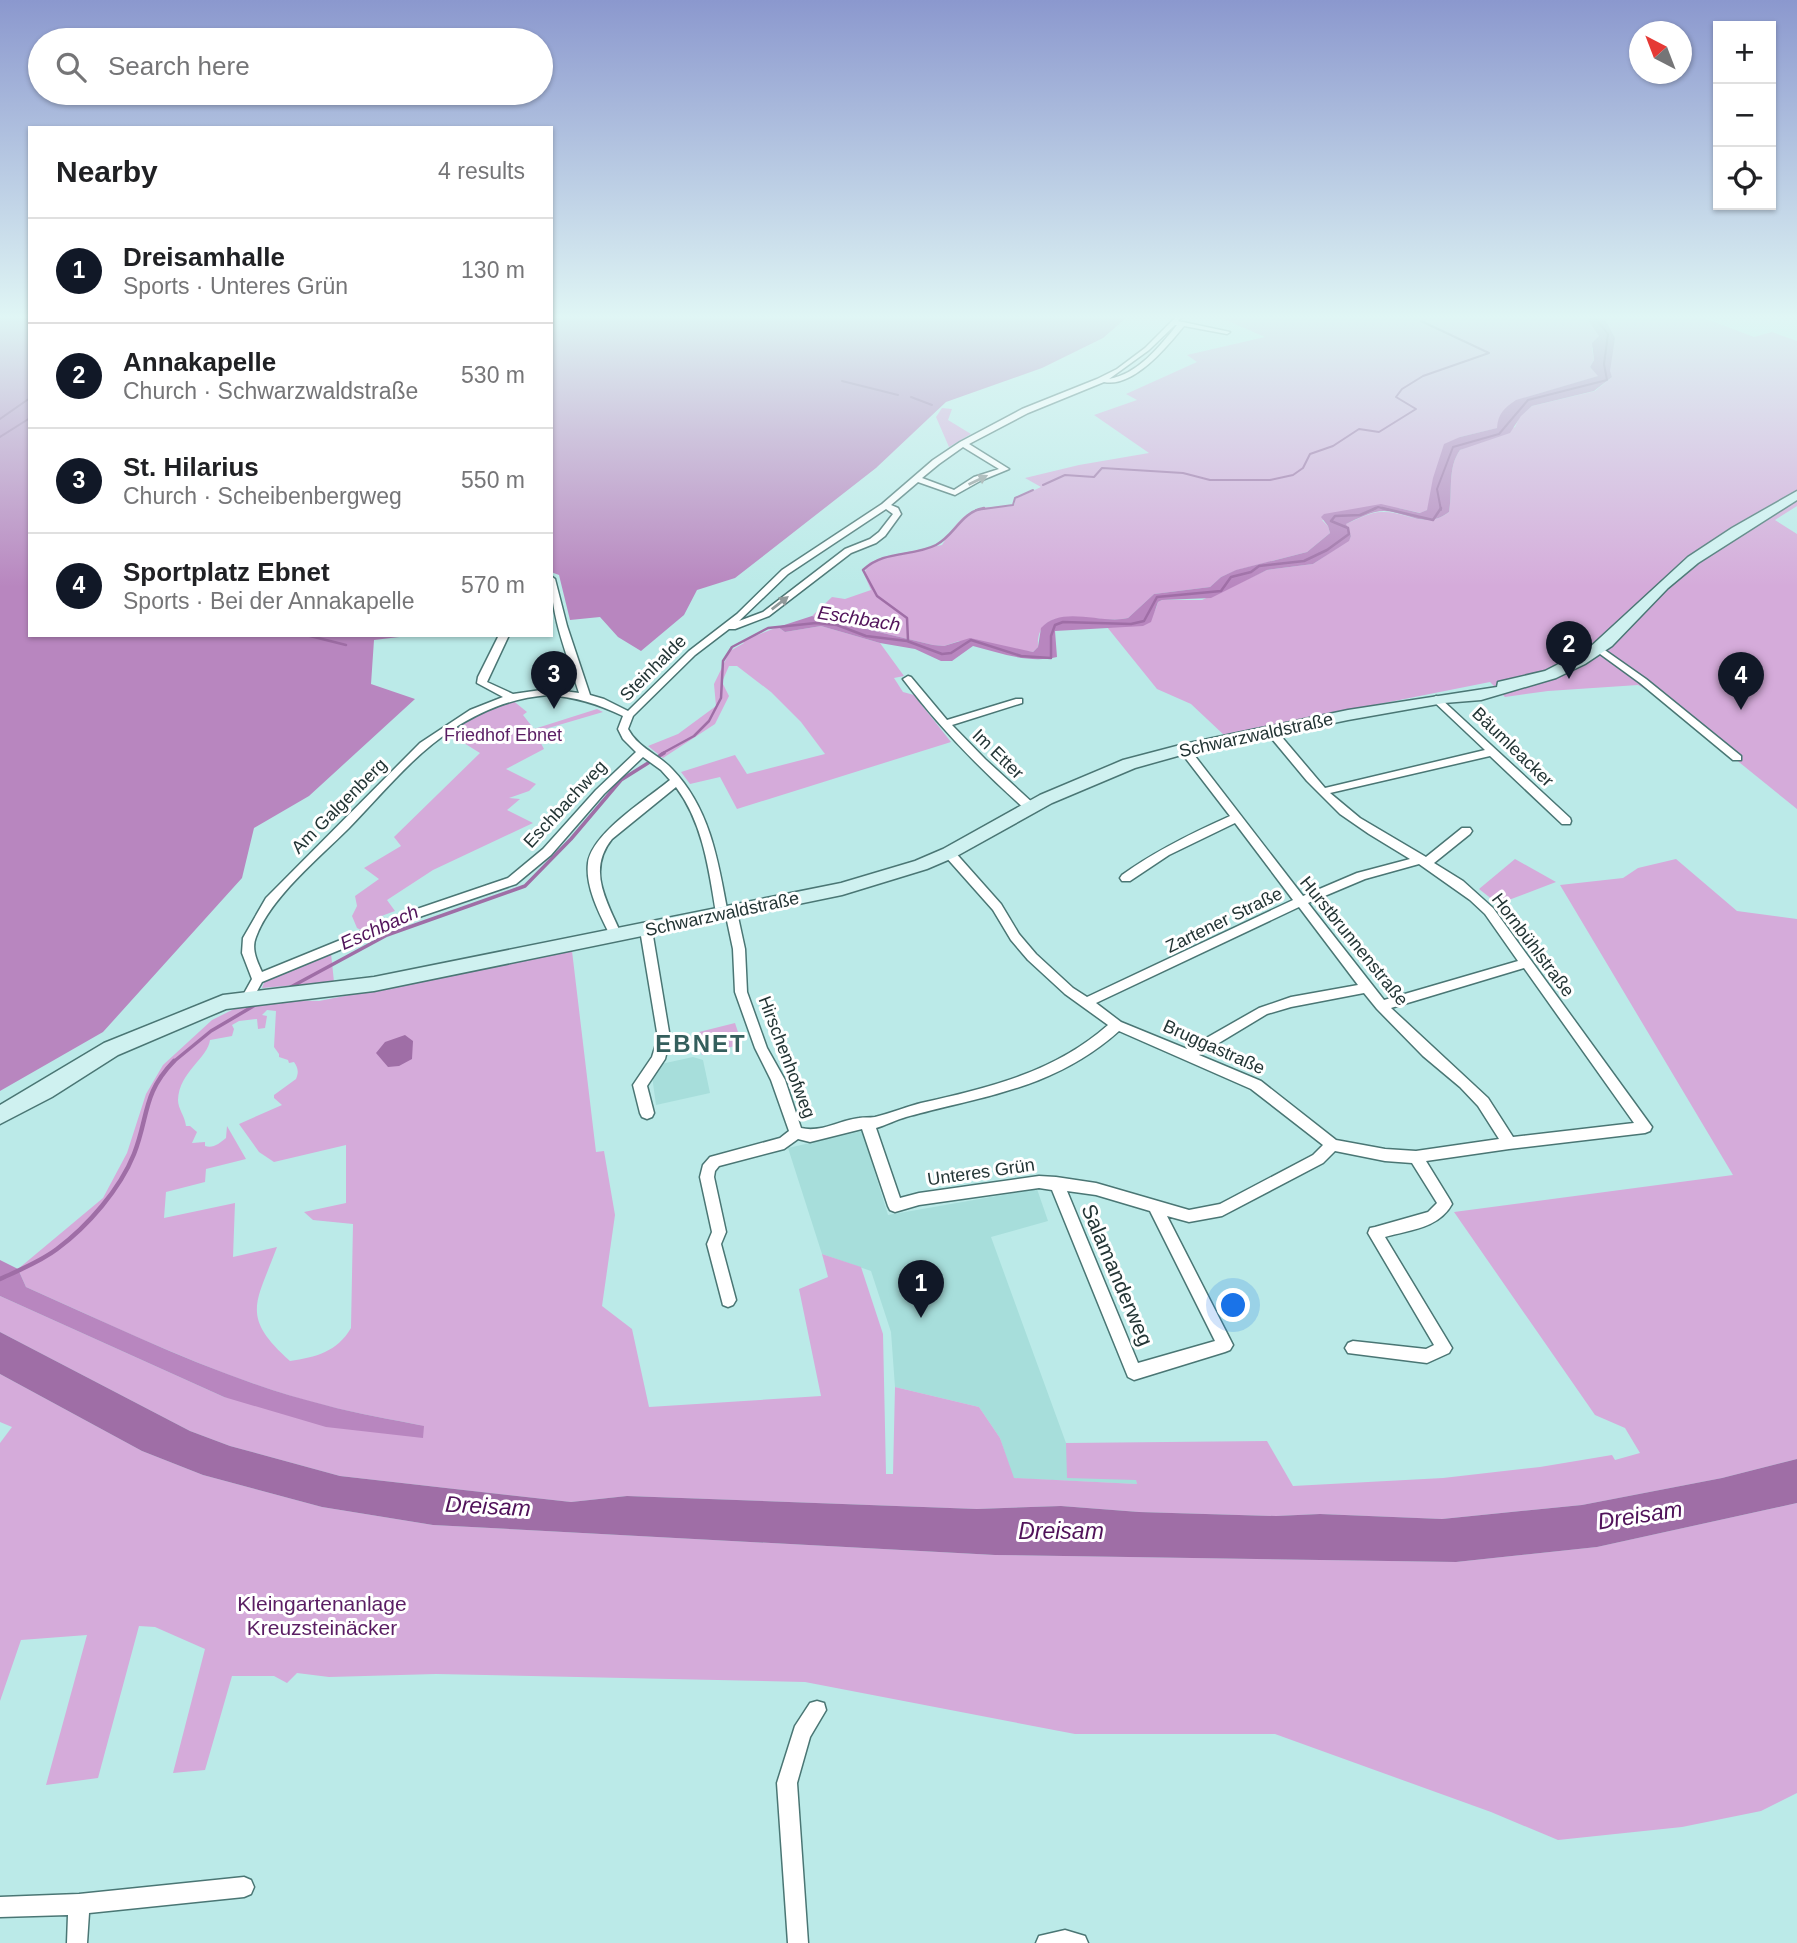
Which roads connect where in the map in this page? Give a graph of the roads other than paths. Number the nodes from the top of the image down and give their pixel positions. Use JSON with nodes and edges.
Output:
{"nodes":[{"id":1,"x":1038,"y":406,"type":"edge"},
{"id":2,"x":963,"y":444,"type":"junction"},
{"id":3,"x":916,"y":479,"type":"junction"},
{"id":4,"x":1797,"y":495,"type":"edge"},
{"id":5,"x":885,"y":506,"type":"junction"},
{"id":6,"x":553,"y":588,"type":"edge"},
{"id":7,"x":718,"y":632,"type":"junction"},
{"id":8,"x":503,"y":637,"type":"edge"},
{"id":9,"x":1599,"y":649,"type":"junction"},
{"id":10,"x":908,"y":679,"type":"dead end"},
{"id":11,"x":585,"y":695,"type":"junction"},
{"id":12,"x":509,"y":696,"type":"junction"},
{"id":13,"x":1440,"y":699,"type":"junction"},
{"id":14,"x":1019,"y":701,"type":"dead end"},
{"id":15,"x":629,"y":715,"type":"junction"},
{"id":16,"x":944,"y":724,"type":"junction"},
{"id":17,"x":1271,"y":732,"type":"junction"},
{"id":18,"x":1184,"y":749,"type":"junction"},
{"id":19,"x":1492,"y":751,"type":"junction"},
{"id":20,"x":645,"y":753,"type":"junction"},
{"id":21,"x":1737,"y":758,"type":"dead end"},
{"id":22,"x":676,"y":781,"type":"junction"},
{"id":23,"x":1325,"y":791,"type":"junction"},
{"id":24,"x":1030,"y":807,"type":"junction"},
{"id":25,"x":1235,"y":818,"type":"junction"},
{"id":26,"x":1566,"y":821,"type":"dead end"},
{"id":27,"x":1466,"y":831,"type":"dead end"},
{"id":28,"x":949,"y":853,"type":"junction"},
{"id":29,"x":1423,"y":862,"type":"junction"},
{"id":30,"x":1126,"y":878,"type":"dead end"},
{"id":31,"x":1300,"y":902,"type":"junction"},
{"id":32,"x":726,"y":912,"type":"junction"},
{"id":33,"x":646,"y":930,"type":"junction"},
{"id":34,"x":616,"y":936,"type":"junction"},
{"id":35,"x":1526,"y":963,"type":"junction"},
{"id":36,"x":1368,"y":988,"type":"junction"},
{"id":37,"x":253,"y":991,"type":"junction"},
{"id":38,"x":1084,"y":1003,"type":"junction"},
{"id":39,"x":1381,"y":1006,"type":"junction"},
{"id":40,"x":1117,"y":1025,"type":"junction"},
{"id":41,"x":1188,"y":1055,"type":"junction"},
{"id":42,"x":647,"y":1113,"type":"dead end"},
{"id":43,"x":0,"y":1115,"type":"edge"},
{"id":44,"x":868,"y":1125,"type":"junction"},
{"id":45,"x":1645,"y":1127,"type":"joint"},
{"id":46,"x":796,"y":1133,"type":"junction"},
{"id":47,"x":1510,"y":1143,"type":"junction"},
{"id":48,"x":1332,"y":1145,"type":"junction"},
{"id":49,"x":1416,"y":1157,"type":"junction"},
{"id":50,"x":1056,"y":1184,"type":"junction"},
{"id":51,"x":1156,"y":1208,"type":"junction"},
{"id":52,"x":728,"y":1300,"type":"dead end"},
{"id":53,"x":1225,"y":1345,"type":"joint"},
{"id":54,"x":1353,"y":1348,"type":"dead end"},
{"id":55,"x":817,"y":1710,"type":"dead end"},
{"id":56,"x":244,"y":1887,"type":"dead end"},
{"id":57,"x":79,"y":1904,"type":"junction"},
{"id":58,"x":0,"y":1907,"type":"edge"},
{"id":59,"x":77,"y":1943,"type":"edge"},
{"id":60,"x":798,"y":1943,"type":"edge"},
{"id":61,"x":1046,"y":1943,"type":"edge"},
{"id":62,"x":1079,"y":1943,"type":"edge"}],
"edges":[{"from":1,"to":2,"type":"street","name":"Steinhalde"},
{"from":2,"to":3,"type":"street","name":"Steinhalde"},
{"from":3,"to":2,"type":"street","one_way":true},
{"from":3,"to":5,"type":"street","name":"Steinhalde"},
{"from":4,"to":9,"type":"main road","name":"Schwarzwaldstraße"},
{"from":5,"to":7,"type":"street","name":"Steinhalde"},
{"from":7,"to":5,"type":"street","name":"Steinhalde","one_way":true},
{"from":6,"to":11,"type":"street"},
{"from":7,"to":15,"type":"street","name":"Steinhalde"},
{"from":8,"to":12,"type":"street"},
{"from":9,"to":13,"type":"main road","name":"Schwarzwaldstraße"},
{"from":9,"to":21,"type":"street"},
{"from":10,"to":16,"type":"street","name":"Im Etter"},
{"from":11,"to":12,"type":"street","name":"Am Galgenberg"},
{"from":11,"to":15,"type":"street"},
{"from":12,"to":37,"type":"street","name":"Am Galgenberg"},
{"from":13,"to":17,"type":"main road","name":"Schwarzwaldstraße"},
{"from":13,"to":19,"type":"street","name":"Bäumleacker"},
{"from":14,"to":16,"type":"street","name":"Im Etter"},
{"from":15,"to":20,"type":"street","name":"Steinhalde"},
{"from":16,"to":24,"type":"street","name":"Im Etter"},
{"from":17,"to":18,"type":"main road","name":"Schwarzwaldstraße"},
{"from":17,"to":23,"type":"street","name":"Hornbühlstraße"},
{"from":18,"to":24,"type":"main road","name":"Schwarzwaldstraße"},
{"from":18,"to":25,"type":"street","name":"Hurstbrunnenstraße"},
{"from":19,"to":23,"type":"street"},
{"from":19,"to":26,"type":"street","name":"Bäumleacker"},
{"from":20,"to":22,"type":"street","name":"Steinhalde"},
{"from":20,"to":37,"type":"street","name":"Eschbachweg"},
{"from":22,"to":32,"type":"street","name":"Steinhalde"},
{"from":22,"to":34,"type":"street"},
{"from":23,"to":29,"type":"street","name":"Hornbühlstraße"},
{"from":24,"to":28,"type":"main road","name":"Schwarzwaldstraße"},
{"from":25,"to":30,"type":"street"},
{"from":25,"to":31,"type":"street","name":"Hurstbrunnenstraße"},
{"from":27,"to":29,"type":"street","name":"Zartener Straße"},
{"from":28,"to":32,"type":"main road","name":"Schwarzwaldstraße"},
{"from":28,"to":38,"type":"street","name":"Bruggastraße"},
{"from":29,"to":31,"type":"street","name":"Zartener Straße"},
{"from":29,"to":35,"type":"street","name":"Hornbühlstraße"},
{"from":31,"to":36,"type":"street","name":"Hurstbrunnenstraße"},
{"from":31,"to":38,"type":"street","name":"Zartener Straße"},
{"from":32,"to":33,"type":"main road","name":"Schwarzwaldstraße"},
{"from":32,"to":46,"type":"street","name":"Hirschenhofweg"},
{"from":33,"to":34,"type":"main road","name":"Schwarzwaldstraße"},
{"from":33,"to":42,"type":"street"},
{"from":34,"to":37,"type":"main road","name":"Schwarzwaldstraße"},
{"from":35,"to":39,"type":"street"},
{"from":35,"to":45,"type":"street","name":"Hornbühlstraße"},
{"from":36,"to":39,"type":"street","name":"Hurstbrunnenstraße"},
{"from":36,"to":41,"type":"street"},
{"from":37,"to":43,"type":"main road","name":"Schwarzwaldstraße"},
{"from":38,"to":40,"type":"street","name":"Bruggastraße"},
{"from":39,"to":47,"type":"street","name":"Hurstbrunnenstraße"},
{"from":40,"to":41,"type":"street","name":"Bruggastraße"},
{"from":40,"to":44,"type":"street","name":"Hirschenhofweg"},
{"from":41,"to":48,"type":"street","name":"Bruggastraße"},
{"from":44,"to":46,"type":"street","name":"Hirschenhofweg"},
{"from":44,"to":50,"type":"street","name":"Unteres Grün"},
{"from":45,"to":47,"type":"street","name":"Bruggastraße"},
{"from":46,"to":52,"type":"street","name":"Hirschenhofweg"},
{"from":47,"to":49,"type":"street","name":"Bruggastraße"},
{"from":48,"to":49,"type":"street","name":"Bruggastraße"},
{"from":48,"to":51,"type":"street","name":"Unteres Grün"},
{"from":49,"to":54,"type":"street"},
{"from":50,"to":51,"type":"street","name":"Unteres Grün"},
{"from":50,"to":53,"type":"street","name":"Salamanderweg"},
{"from":51,"to":53,"type":"street"},
{"from":55,"to":60,"type":"street"},
{"from":56,"to":57,"type":"street"},
{"from":57,"to":58,"type":"street"},
{"from":57,"to":59,"type":"street"},
{"from":61,"to":62,"type":"street"}]}
